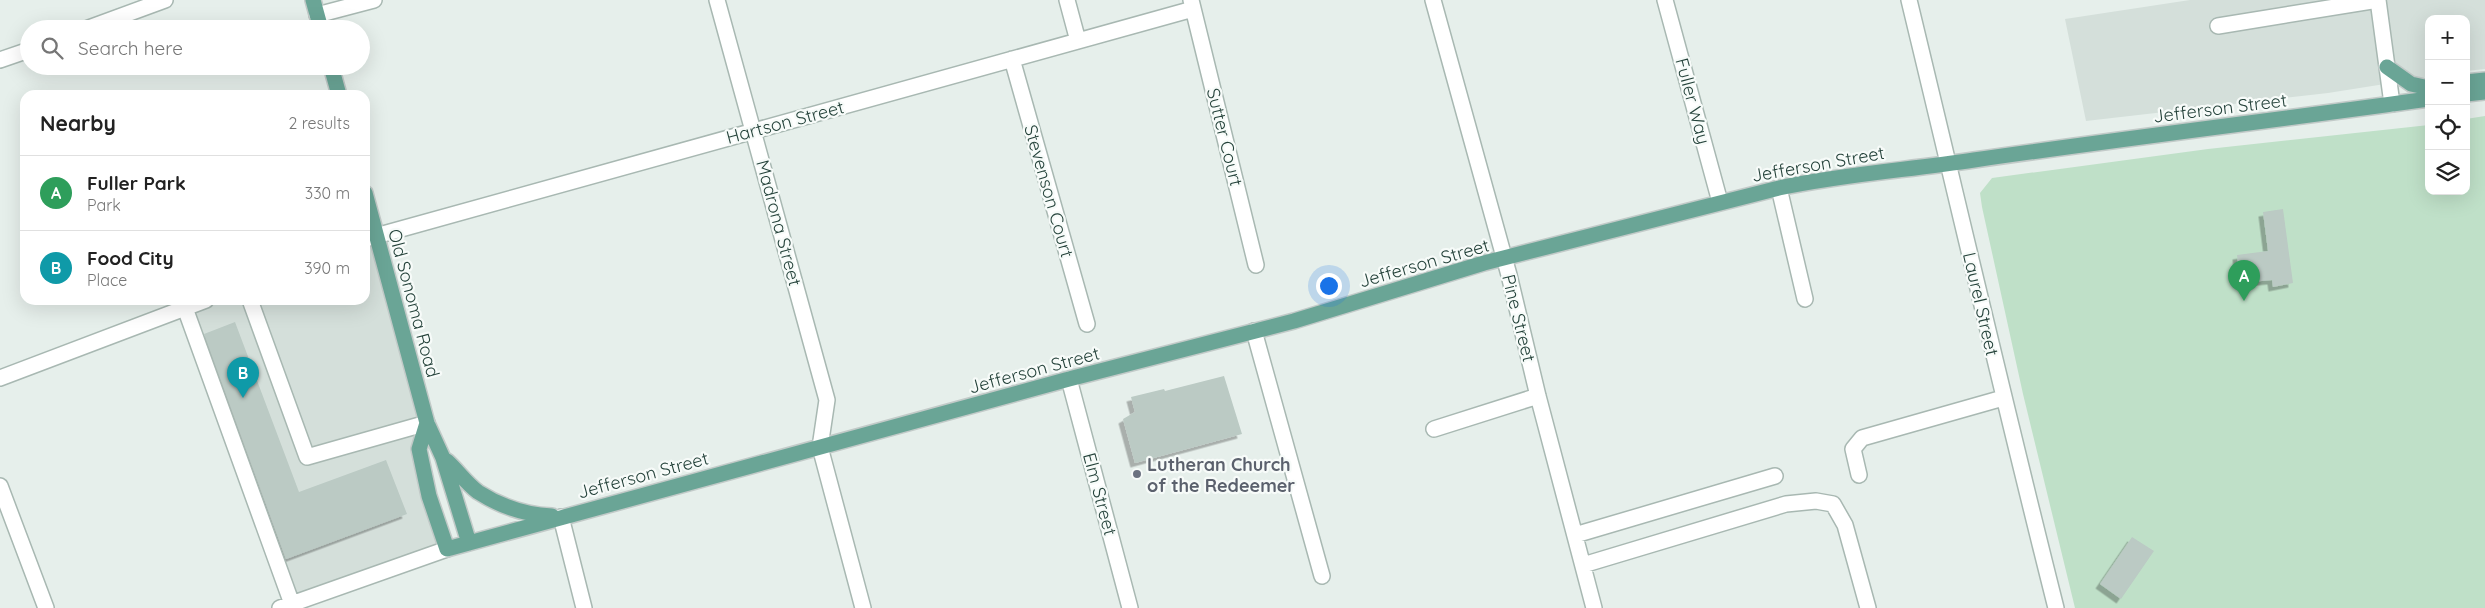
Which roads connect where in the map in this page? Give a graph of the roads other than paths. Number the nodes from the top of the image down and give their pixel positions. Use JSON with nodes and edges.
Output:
{"nodes":[{"id":1,"x":165,"y":0,"type":"edge"},
{"id":2,"x":313,"y":0,"type":"edge"},
{"id":3,"x":374,"y":0,"type":"edge"},
{"id":4,"x":717,"y":0,"type":"edge"},
{"id":5,"x":1067,"y":0,"type":"edge"},
{"id":6,"x":1433,"y":0,"type":"edge"},
{"id":7,"x":1665,"y":0,"type":"edge"},
{"id":8,"x":1909,"y":0,"type":"edge"},
{"id":9,"x":2378,"y":0,"type":"edge"},
{"id":10,"x":1192,"y":4,"type":"edge"},
{"id":11,"x":111,"y":20,"type":"edge"},
{"id":12,"x":318,"y":20,"type":"edge"},
{"id":13,"x":324,"y":20,"type":"edge"},
{"id":14,"x":2218,"y":26,"type":"dead end"},
{"id":15,"x":1078,"y":41,"type":"junction"},
{"id":16,"x":20,"y":53,"type":"edge"},
{"id":17,"x":1012,"y":59,"type":"junction"},
{"id":18,"x":0,"y":60,"type":"edge"},
{"id":19,"x":2387,"y":67,"type":"junction"},
{"id":20,"x":333,"y":75,"type":"edge"},
{"id":21,"x":2485,"y":80,"type":"edge"},
{"id":22,"x":2470,"y":82,"type":"edge"},
{"id":23,"x":2425,"y":87,"type":"edge"},
{"id":24,"x":337,"y":90,"type":"edge"},
{"id":25,"x":2485,"y":92,"type":"edge"},
{"id":26,"x":2470,"y":94,"type":"edge"},
{"id":27,"x":2425,"y":100,"type":"edge"},
{"id":28,"x":2392,"y":104,"type":"junction"},
{"id":29,"x":754,"y":130,"type":"junction"},
{"id":30,"x":1949,"y":164,"type":"junction"},
{"id":31,"x":1779,"y":188,"type":"junction"},
{"id":32,"x":1720,"y":202,"type":"junction"},
{"id":33,"x":371,"y":237,"type":"edge"},
{"id":34,"x":1504,"y":259,"type":"junction"},
{"id":35,"x":1256,"y":264,"type":"dead end"},
{"id":36,"x":1805,"y":299,"type":"dead end"},
{"id":37,"x":193,"y":305,"type":"edge"},
{"id":38,"x":252,"y":305,"type":"edge"},
{"id":39,"x":185,"y":308,"type":"junction"},
{"id":40,"x":1087,"y":324,"type":"dead end"},
{"id":41,"x":1254,"y":331,"type":"junction"},
{"id":42,"x":0,"y":378,"type":"edge"},
{"id":43,"x":1069,"y":379,"type":"junction"},
{"id":44,"x":1538,"y":396,"type":"junction"},
{"id":45,"x":2003,"y":398,"type":"junction"},
{"id":46,"x":427,"y":423,"type":"junction"},
{"id":47,"x":1434,"y":429,"type":"dead end"},
{"id":48,"x":820,"y":447,"type":"junction"},
{"id":49,"x":444,"y":458,"type":"junction"},
{"id":50,"x":1859,"y":475,"type":"dead end"},
{"id":51,"x":1775,"y":476,"type":"dead end"},
{"id":52,"x":0,"y":486,"type":"edge"},
{"id":53,"x":561,"y":517,"type":"junction"},
{"id":54,"x":1575,"y":535,"type":"junction"},
{"id":55,"x":469,"y":543,"type":"junction"},
{"id":56,"x":447,"y":550,"type":"junction"},
{"id":57,"x":1583,"y":565,"type":"junction"},
{"id":58,"x":1322,"y":576,"type":"dead end"},
{"id":59,"x":318,"y":602,"type":"edge"},
{"id":60,"x":286,"y":606,"type":"edge"},
{"id":61,"x":46,"y":608,"type":"edge"},
{"id":62,"x":584,"y":608,"type":"edge"},
{"id":63,"x":863,"y":608,"type":"edge"},
{"id":64,"x":1130,"y":608,"type":"edge"},
{"id":65,"x":1594,"y":608,"type":"edge"},
{"id":66,"x":1868,"y":608,"type":"edge"},
{"id":67,"x":2056,"y":608,"type":"edge"}],
"edges":[{"from":1,"to":11,"type":"street"},
{"from":2,"to":12,"type":"main road"},
{"from":3,"to":13,"type":"street"},
{"from":4,"to":29,"type":"street","name":"Madrona Street"},
{"from":5,"to":15,"type":"street"},
{"from":6,"to":34,"type":"street","name":"Pine Street"},
{"from":7,"to":32,"type":"street","name":"Fuller Way"},
{"from":8,"to":30,"type":"street","name":"Laurel Street"},
{"from":9,"to":14,"type":"street"},
{"from":9,"to":19,"type":"street"},
{"from":10,"to":15,"type":"street","name":"Hartson Street"},
{"from":10,"to":35,"type":"street","name":"Sutter Court"},
{"from":15,"to":17,"type":"street","name":"Hartson Street"},
{"from":16,"to":18,"type":"street"},
{"from":17,"to":29,"type":"street","name":"Hartson Street"},
{"from":17,"to":40,"type":"street","name":"Stevenson Court"},
{"from":19,"to":23,"type":"main road"},
{"from":19,"to":28,"type":"street"},
{"from":20,"to":24,"type":"main road"},
{"from":21,"to":22,"type":"main road"},
{"from":25,"to":26,"type":"main road"},
{"from":27,"to":28,"type":"main road","name":"Jefferson Street"},
{"from":28,"to":30,"type":"main road","name":"Jefferson Street"},
{"from":29,"to":33,"type":"street","name":"Hartson Street"},
{"from":29,"to":48,"type":"street","name":"Madrona Street"},
{"from":30,"to":31,"type":"main road","name":"Jefferson Street"},
{"from":30,"to":45,"type":"street","name":"Laurel Street"},
{"from":31,"to":32,"type":"main road","name":"Jefferson Street"},
{"from":31,"to":36,"type":"street"},
{"from":32,"to":34,"type":"main road","name":"Jefferson Street"},
{"from":33,"to":46,"type":"main road","name":"Old Sonoma Road"},
{"from":34,"to":41,"type":"main road","name":"Jefferson Street"},
{"from":34,"to":44,"type":"street","name":"Pine Street"},
{"from":37,"to":39,"type":"street"},
{"from":38,"to":46,"type":"street"},
{"from":39,"to":42,"type":"street"},
{"from":39,"to":60,"type":"street"},
{"from":41,"to":43,"type":"main road","name":"Jefferson Street"},
{"from":41,"to":58,"type":"street"},
{"from":43,"to":48,"type":"main road","name":"Jefferson Street"},
{"from":43,"to":64,"type":"street","name":"Elm Street"},
{"from":44,"to":47,"type":"street"},
{"from":44,"to":54,"type":"street","name":"Pine Street"},
{"from":45,"to":50,"type":"street"},
{"from":45,"to":67,"type":"street","name":"Laurel Street"},
{"from":46,"to":49,"type":"main road","name":"Old Sonoma Road"},
{"from":46,"to":56,"type":"main road"},
{"from":48,"to":53,"type":"main road","name":"Jefferson Street"},
{"from":48,"to":63,"type":"street"},
{"from":49,"to":53,"type":"main road"},
{"from":49,"to":55,"type":"main road","name":"Old Sonoma Road"},
{"from":51,"to":54,"type":"street"},
{"from":52,"to":61,"type":"street"},
{"from":53,"to":55,"type":"main road","name":"Jefferson Street"},
{"from":53,"to":62,"type":"street"},
{"from":54,"to":57,"type":"street","name":"Pine Street"},
{"from":55,"to":56,"type":"main road","name":"Jefferson Street"},
{"from":56,"to":59,"type":"street"},
{"from":57,"to":65,"type":"street","name":"Pine Street"},
{"from":57,"to":66,"type":"street"},
{"from":59,"to":60,"type":"street"}]}
